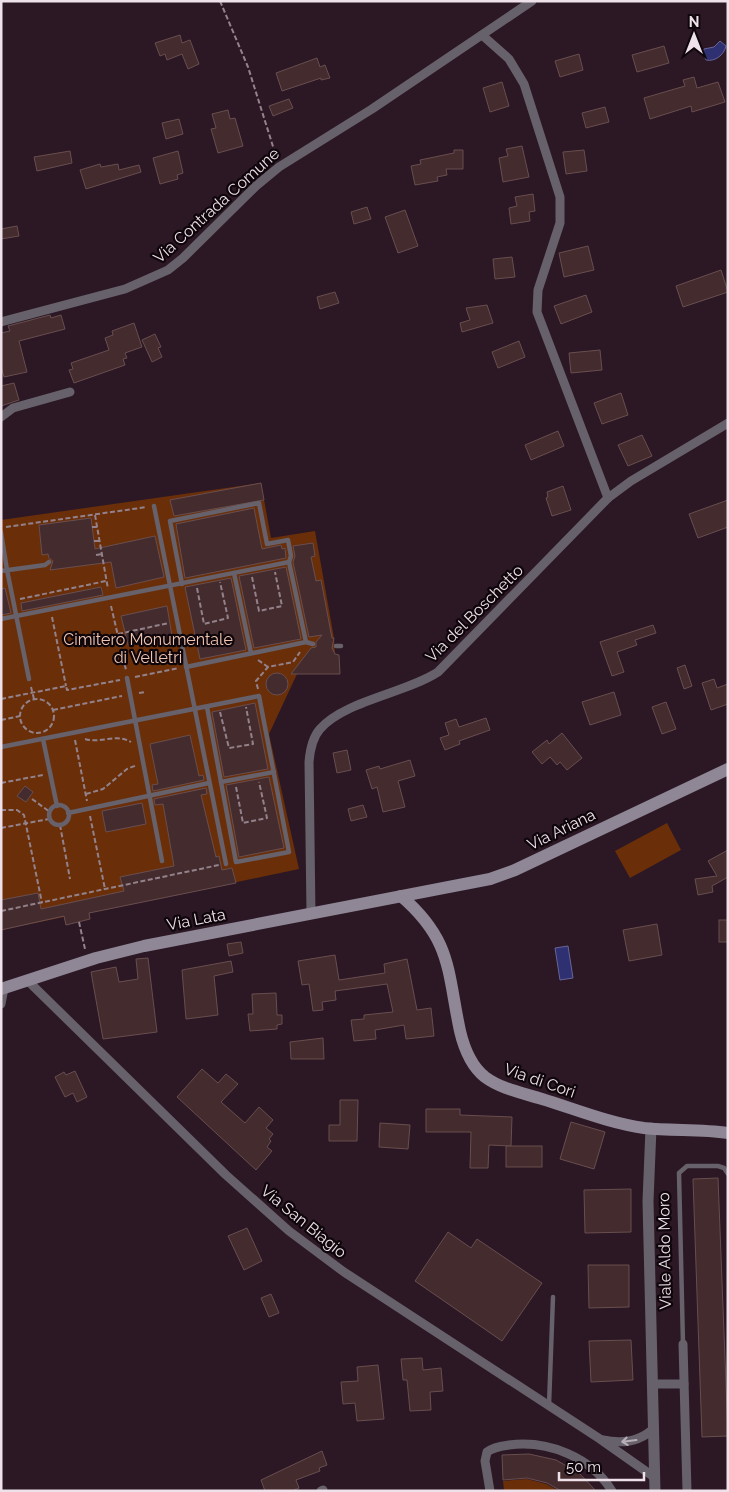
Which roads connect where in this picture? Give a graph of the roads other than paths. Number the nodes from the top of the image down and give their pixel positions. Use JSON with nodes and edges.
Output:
{"nodes":[{"id":1,"x":532,"y":1,"type":"edge"},
{"id":2,"x":482,"y":35,"type":"junction"},
{"id":3,"x":1,"y":322,"type":"edge"},
{"id":4,"x":70,"y":392,"type":"dead end"},
{"id":5,"x":1,"y":417,"type":"edge"},
{"id":6,"x":728,"y":423,"type":"edge"},
{"id":7,"x":608,"y":498,"type":"junction"},
{"id":8,"x":154,"y":506,"type":"road end"},
{"id":9,"x":1,"y":532,"type":"edge"},
{"id":10,"x":49,"y":562,"type":"dead end"},
{"id":11,"x":289,"y":562,"type":"junction"},
{"id":12,"x":4,"y":571,"type":"edge"},
{"id":13,"x":234,"y":573,"type":"junction"},
{"id":14,"x":182,"y":584,"type":"junction"},
{"id":15,"x":170,"y":586,"type":"junction"},
{"id":16,"x":16,"y":616,"type":"junction"},
{"id":17,"x":1,"y":619,"type":"edge"},
{"id":18,"x":306,"y":642,"type":"junction"},
{"id":19,"x":314,"y":644,"type":"dead end"},
{"id":20,"x":251,"y":653,"type":"junction"},
{"id":21,"x":186,"y":666,"type":"junction"},
{"id":22,"x":127,"y":678,"type":"road end"},
{"id":23,"x":30,"y":679,"type":"dead end"},
{"id":24,"x":207,"y":707,"type":"junction"},
{"id":25,"x":194,"y":709,"type":"junction"},
{"id":26,"x":135,"y":721,"type":"junction"},
{"id":27,"x":43,"y":739,"type":"junction"},
{"id":28,"x":1,"y":747,"type":"edge"},
{"id":29,"x":728,"y":768,"type":"edge"},
{"id":30,"x":274,"y":772,"type":"junction"},
{"id":31,"x":221,"y":782,"type":"junction"},
{"id":32,"x":209,"y":784,"type":"junction"},
{"id":33,"x":151,"y":796,"type":"junction"},
{"id":34,"x":57,"y":806,"type":"junction"},
{"id":35,"x":68,"y":813,"type":"junction"},
{"id":36,"x":162,"y":861,"type":"dead end"},
{"id":37,"x":226,"y":864,"type":"road end"},
{"id":38,"x":401,"y":896,"type":"junction"},
{"id":39,"x":310,"y":914,"type":"junction"},
{"id":40,"x":27,"y":980,"type":"junction"},
{"id":41,"x":3,"y":989,"type":"edge"},
{"id":42,"x":1,"y":1004,"type":"edge"},
{"id":43,"x":651,"y":1128,"type":"junction"},
{"id":44,"x":728,"y":1133,"type":"edge"},
{"id":45,"x":728,"y":1174,"type":"edge"},
{"id":46,"x":553,"y":1297,"type":"dead end"},
{"id":47,"x":683,"y":1344,"type":"joint"},
{"id":48,"x":652,"y":1384,"type":"junction"},
{"id":49,"x":684,"y":1384,"type":"junction"},
{"id":50,"x":549,"y":1406,"type":"junction"},
{"id":51,"x":654,"y":1428,"type":"junction"},
{"id":52,"x":600,"y":1439,"type":"junction"},
{"id":53,"x":653,"y":1486,"type":"edge"},
{"id":54,"x":612,"y":1490,"type":"edge"},
{"id":55,"x":490,"y":1491,"type":"edge"},
{"id":56,"x":687,"y":1491,"type":"edge"}],
"edges":[{"from":1,"to":2,"type":"street","name":"Via Contrada Comune"},
{"from":2,"to":3,"type":"street","name":"Via Contrada Comune"},
{"from":2,"to":7,"type":"street"},
{"from":4,"to":5,"type":"street"},
{"from":6,"to":7,"type":"street","name":"Via del Boschetto"},
{"from":7,"to":39,"type":"street","name":"Via del Boschetto"},
{"from":8,"to":15,"type":"lane"},
{"from":9,"to":12,"type":"lane"},
{"from":10,"to":12,"type":"lane"},
{"from":11,"to":13,"type":"lane"},
{"from":11,"to":14,"type":"lane"},
{"from":11,"to":18,"type":"lane"},
{"from":12,"to":16,"type":"lane"},
{"from":13,"to":14,"type":"lane"},
{"from":13,"to":20,"type":"lane"},
{"from":14,"to":15,"type":"lane"},
{"from":15,"to":16,"type":"lane"},
{"from":15,"to":21,"type":"lane"},
{"from":16,"to":17,"type":"lane"},
{"from":16,"to":23,"type":"lane"},
{"from":18,"to":19,"type":"lane"},
{"from":18,"to":20,"type":"lane"},
{"from":20,"to":21,"type":"lane"},
{"from":21,"to":25,"type":"lane"},
{"from":22,"to":26,"type":"lane"},
{"from":24,"to":25,"type":"lane"},
{"from":24,"to":30,"type":"lane"},
{"from":24,"to":31,"type":"lane"},
{"from":25,"to":26,"type":"lane"},
{"from":25,"to":32,"type":"lane"},
{"from":26,"to":27,"type":"lane"},
{"from":26,"to":33,"type":"lane"},
{"from":27,"to":28,"type":"lane"},
{"from":27,"to":34,"type":"lane"},
{"from":29,"to":38,"type":"main road","name":"Via Ariana"},
{"from":30,"to":31,"type":"lane"},
{"from":30,"to":31,"type":"lane"},
{"from":32,"to":33,"type":"lane"},
{"from":32,"to":37,"type":"lane"},
{"from":33,"to":35,"type":"lane"},
{"from":33,"to":36,"type":"lane"},
{"from":34,"to":35,"type":"lane"},
{"from":34,"to":35,"type":"lane"},
{"from":38,"to":39,"type":"main road","name":"Via Lata"},
{"from":38,"to":43,"type":"main road","name":"Via di Cori"},
{"from":39,"to":40,"type":"main road","name":"Via Lata"},
{"from":40,"to":41,"type":"main road","name":"Via Lata"},
{"from":40,"to":50,"type":"street","name":"Via San Biagio"},
{"from":41,"to":42,"type":"street"},
{"from":43,"to":44,"type":"main road","name":"Via di Cori"},
{"from":43,"to":48,"type":"street","name":"Viale Aldo Moro"},
{"from":45,"to":47,"type":"lane","name":"Viale Aldo Moro"},
{"from":46,"to":50,"type":"lane"},
{"from":47,"to":49,"type":"street","name":"Viale Aldo Moro"},
{"from":48,"to":49,"type":"street"},
{"from":48,"to":51,"type":"street","name":"Viale Aldo Moro"},
{"from":49,"to":56,"type":"street","name":"Viale Aldo Moro"},
{"from":50,"to":52,"type":"street","name":"Via San Biagio"},
{"from":51,"to":52,"type":"street","name":"Via San Biagio","one_way":true},
{"from":51,"to":53,"type":"street","name":"Viale Aldo Moro"},
{"from":52,"to":53,"type":"street","name":"Via San Biagio"},
{"from":54,"to":55,"type":"street"}]}
